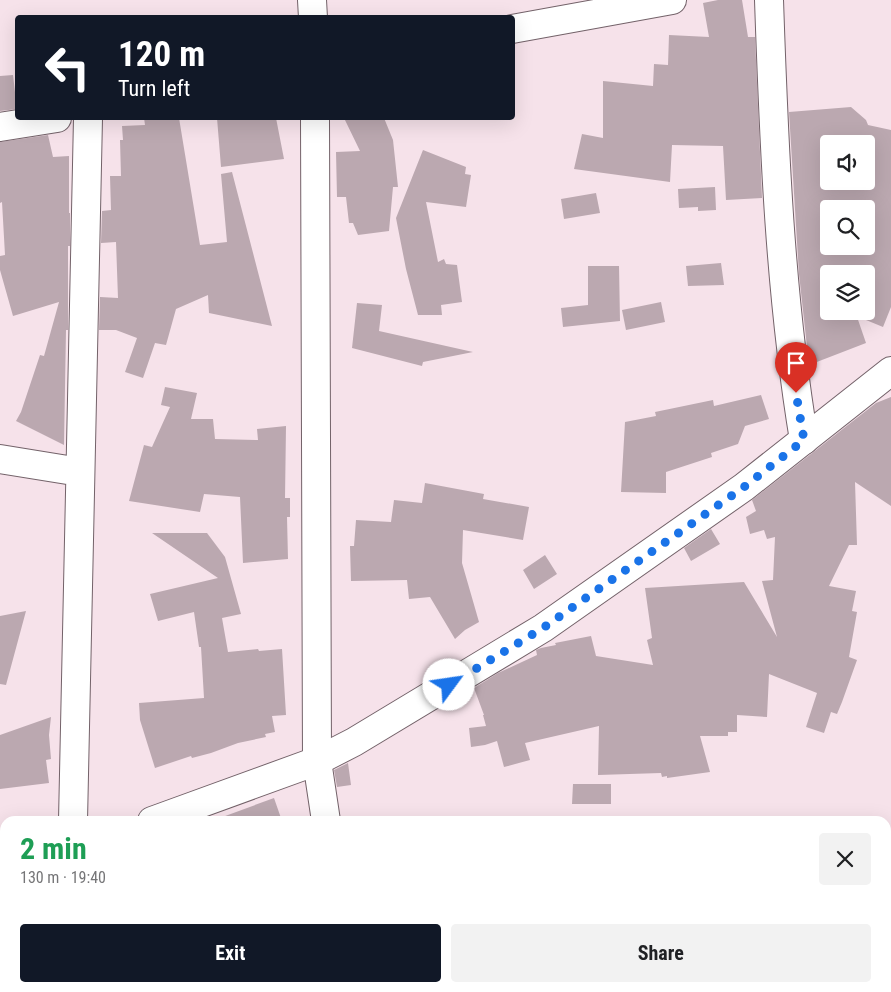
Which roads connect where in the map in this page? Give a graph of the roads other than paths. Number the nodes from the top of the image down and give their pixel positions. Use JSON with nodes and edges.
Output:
{"nodes":[{"id":1,"x":312,"y":0,"type":"edge"},
{"id":2,"x":672,"y":0,"type":"edge"},
{"id":3,"x":769,"y":0,"type":"edge"},
{"id":4,"x":625,"y":4,"type":"edge"},
{"id":5,"x":313,"y":15,"type":"edge"},
{"id":6,"x":515,"y":28,"type":"edge"},
{"id":7,"x":46,"y":120,"type":"edge"},
{"id":8,"x":88,"y":120,"type":"edge"},
{"id":9,"x":314,"y":120,"type":"edge"},
{"id":10,"x":0,"y":128,"type":"edge"},
{"id":11,"x":891,"y":371,"type":"edge"},
{"id":12,"x":804,"y":440,"type":"junction"},
{"id":13,"x":0,"y":459,"type":"edge"},
{"id":14,"x":80,"y":472,"type":"junction"},
{"id":15,"x":317,"y":761,"type":"junction"},
{"id":16,"x":73,"y":816,"type":"edge"},
{"id":17,"x":166,"y":816,"type":"edge"},
{"id":18,"x":325,"y":816,"type":"edge"}],
"edges":[{"from":1,"to":5,"type":"street"},
{"from":2,"to":4,"type":"street"},
{"from":3,"to":12,"type":"street"},
{"from":4,"to":6,"type":"street"},
{"from":7,"to":10,"type":"street"},
{"from":8,"to":14,"type":"street"},
{"from":9,"to":15,"type":"street"},
{"from":11,"to":12,"type":"street"},
{"from":12,"to":15,"type":"street"},
{"from":13,"to":14,"type":"street"},
{"from":14,"to":16,"type":"street"},
{"from":15,"to":17,"type":"street"},
{"from":15,"to":18,"type":"street"}]}
